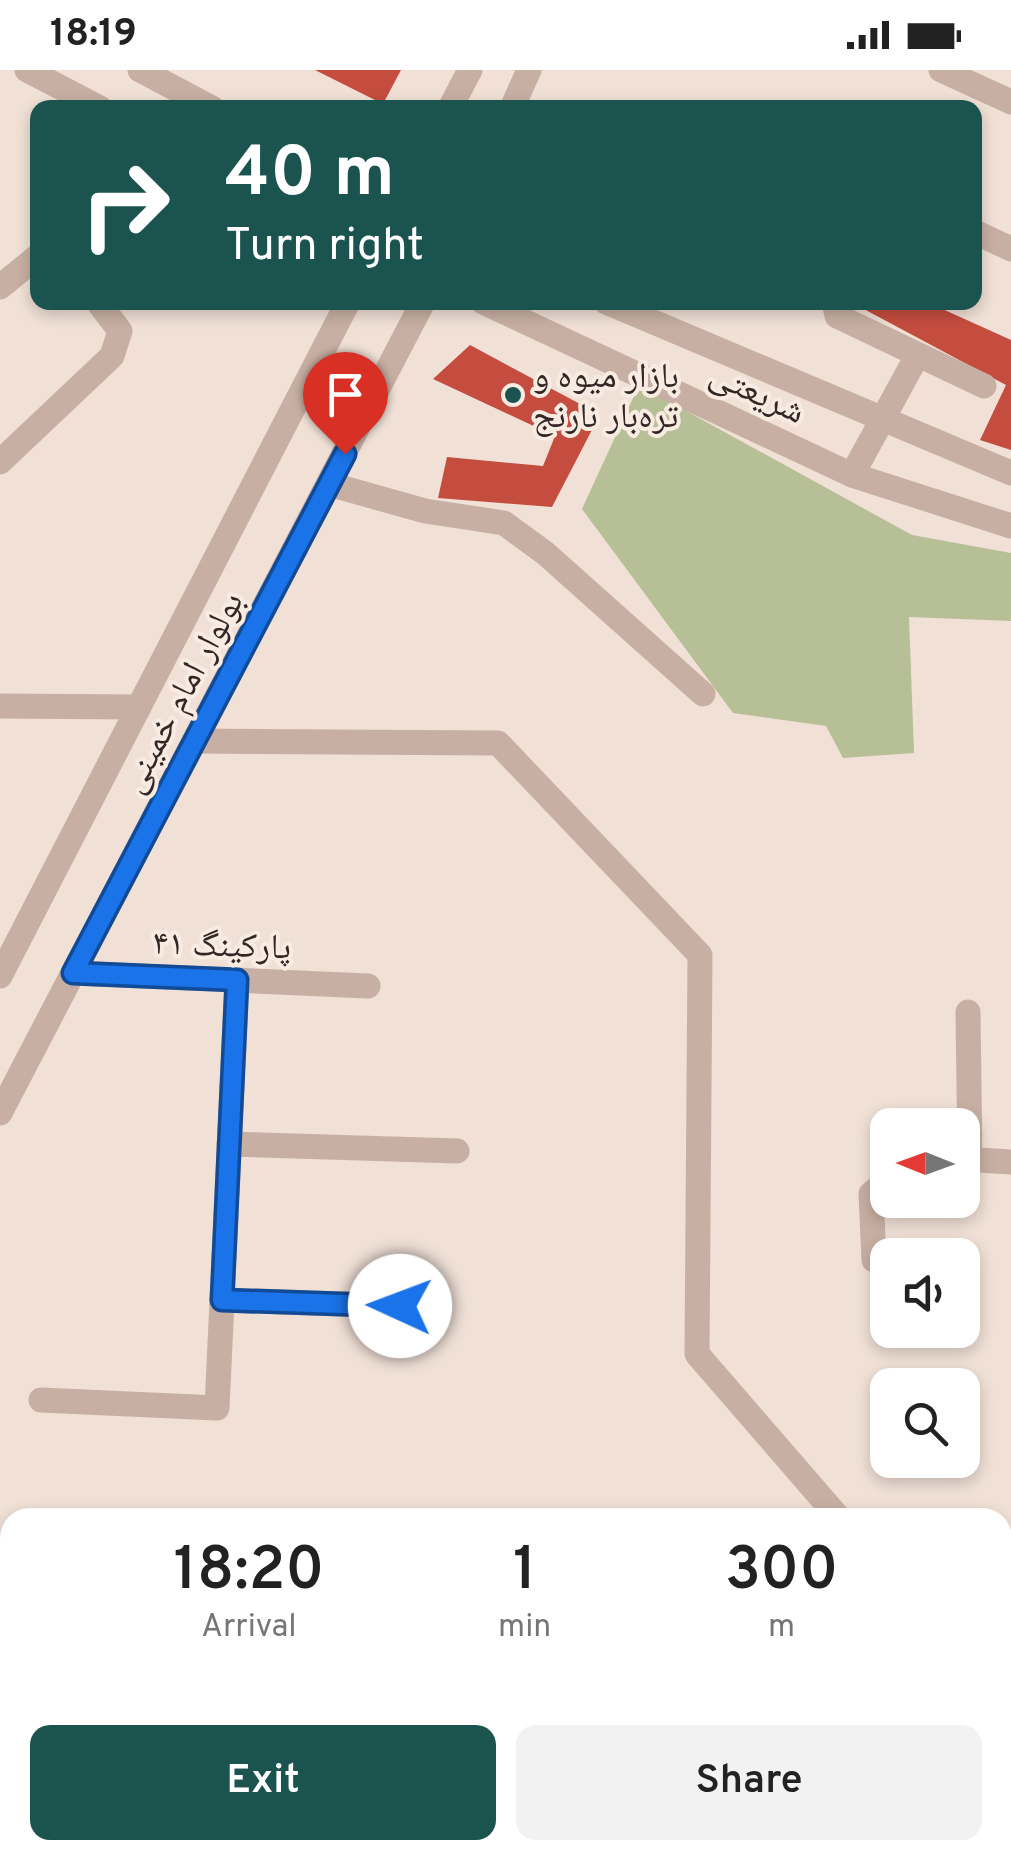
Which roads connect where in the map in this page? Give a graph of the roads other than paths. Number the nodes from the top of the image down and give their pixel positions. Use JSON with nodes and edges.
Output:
{"nodes":[{"id":1,"x":27,"y":70,"type":"edge"},
{"id":2,"x":140,"y":70,"type":"edge"},
{"id":3,"x":470,"y":70,"type":"edge"},
{"id":4,"x":529,"y":70,"type":"edge"},
{"id":5,"x":941,"y":70,"type":"edge"},
{"id":6,"x":85,"y":100,"type":"edge"},
{"id":7,"x":197,"y":100,"type":"edge"},
{"id":8,"x":454,"y":100,"type":"edge"},
{"id":9,"x":516,"y":100,"type":"edge"},
{"id":10,"x":1011,"y":102,"type":"edge"},
{"id":11,"x":982,"y":235,"type":"edge"},
{"id":12,"x":1011,"y":248,"type":"edge"},
{"id":13,"x":30,"y":263,"type":"edge"},
{"id":14,"x":0,"y":288,"type":"edge"},
{"id":15,"x":104,"y":310,"type":"edge"},
{"id":16,"x":344,"y":310,"type":"edge"},
{"id":17,"x":419,"y":310,"type":"edge"},
{"id":18,"x":500,"y":310,"type":"edge"},
{"id":19,"x":624,"y":310,"type":"edge"},
{"id":20,"x":836,"y":310,"type":"edge"},
{"id":21,"x":917,"y":356,"type":"junction"},
{"id":22,"x":984,"y":386,"type":"dead end"},
{"id":23,"x":883,"y":422,"type":"junction"},
{"id":24,"x":0,"y":462,"type":"edge"},
{"id":25,"x":1011,"y":473,"type":"edge"},
{"id":26,"x":852,"y":475,"type":"junction"},
{"id":27,"x":329,"y":484,"type":"junction"},
{"id":28,"x":1011,"y":526,"type":"edge"},
{"id":29,"x":703,"y":694,"type":"dead end"},
{"id":30,"x":0,"y":706,"type":"edge"},
{"id":31,"x":139,"y":707,"type":"junction"},
{"id":32,"x":194,"y":741,"type":"junction"},
{"id":33,"x":73,"y":973,"type":"junction"},
{"id":34,"x":0,"y":976,"type":"edge"},
{"id":35,"x":237,"y":980,"type":"junction"},
{"id":36,"x":368,"y":986,"type":"dead end"},
{"id":37,"x":968,"y":1012,"type":"dead end"},
{"id":38,"x":967,"y":1108,"type":"edge"},
{"id":39,"x":0,"y":1113,"type":"edge"},
{"id":40,"x":229,"y":1144,"type":"junction"},
{"id":41,"x":457,"y":1151,"type":"dead end"},
{"id":42,"x":980,"y":1160,"type":"edge"},
{"id":43,"x":1011,"y":1162,"type":"edge"},
{"id":44,"x":222,"y":1300,"type":"junction"},
{"id":45,"x":400,"y":1306,"type":"dead end"},
{"id":46,"x":41,"y":1400,"type":"dead end"},
{"id":47,"x":830,"y":1508,"type":"edge"}],
"edges":[{"from":1,"to":6,"type":"street"},
{"from":2,"to":7,"type":"street"},
{"from":3,"to":8,"type":"street"},
{"from":4,"to":9,"type":"street"},
{"from":5,"to":10,"type":"street"},
{"from":11,"to":12,"type":"street"},
{"from":13,"to":14,"type":"street"},
{"from":15,"to":24,"type":"street"},
{"from":16,"to":31,"type":"street","name":"بولوار امام خمینی"},
{"from":17,"to":27,"type":"street","name":"بولوار امام خمینی"},
{"from":18,"to":26,"type":"street","name":"شریعتی"},
{"from":19,"to":23,"type":"street","name":"شریعتی"},
{"from":20,"to":21,"type":"street"},
{"from":21,"to":22,"type":"street"},
{"from":21,"to":23,"type":"street"},
{"from":23,"to":25,"type":"street","name":"شریعتی"},
{"from":23,"to":26,"type":"street"},
{"from":26,"to":28,"type":"street","name":"شریعتی"},
{"from":27,"to":29,"type":"street"},
{"from":27,"to":32,"type":"street","name":"بولوار امام خمینی"},
{"from":30,"to":31,"type":"street"},
{"from":31,"to":34,"type":"street","name":"بولوار امام خمینی"},
{"from":32,"to":33,"type":"street","name":"بولوار امام خمینی"},
{"from":32,"to":47,"type":"street"},
{"from":33,"to":35,"type":"street","name":"پارکینگ ۴۱"},
{"from":33,"to":39,"type":"street","name":"بولوار امام خمینی"},
{"from":35,"to":36,"type":"street","name":"پارکینگ ۴۱"},
{"from":35,"to":40,"type":"street"},
{"from":37,"to":38,"type":"street"},
{"from":40,"to":41,"type":"street"},
{"from":40,"to":44,"type":"street"},
{"from":42,"to":43,"type":"street"},
{"from":44,"to":45,"type":"street"},
{"from":44,"to":46,"type":"street"}]}
